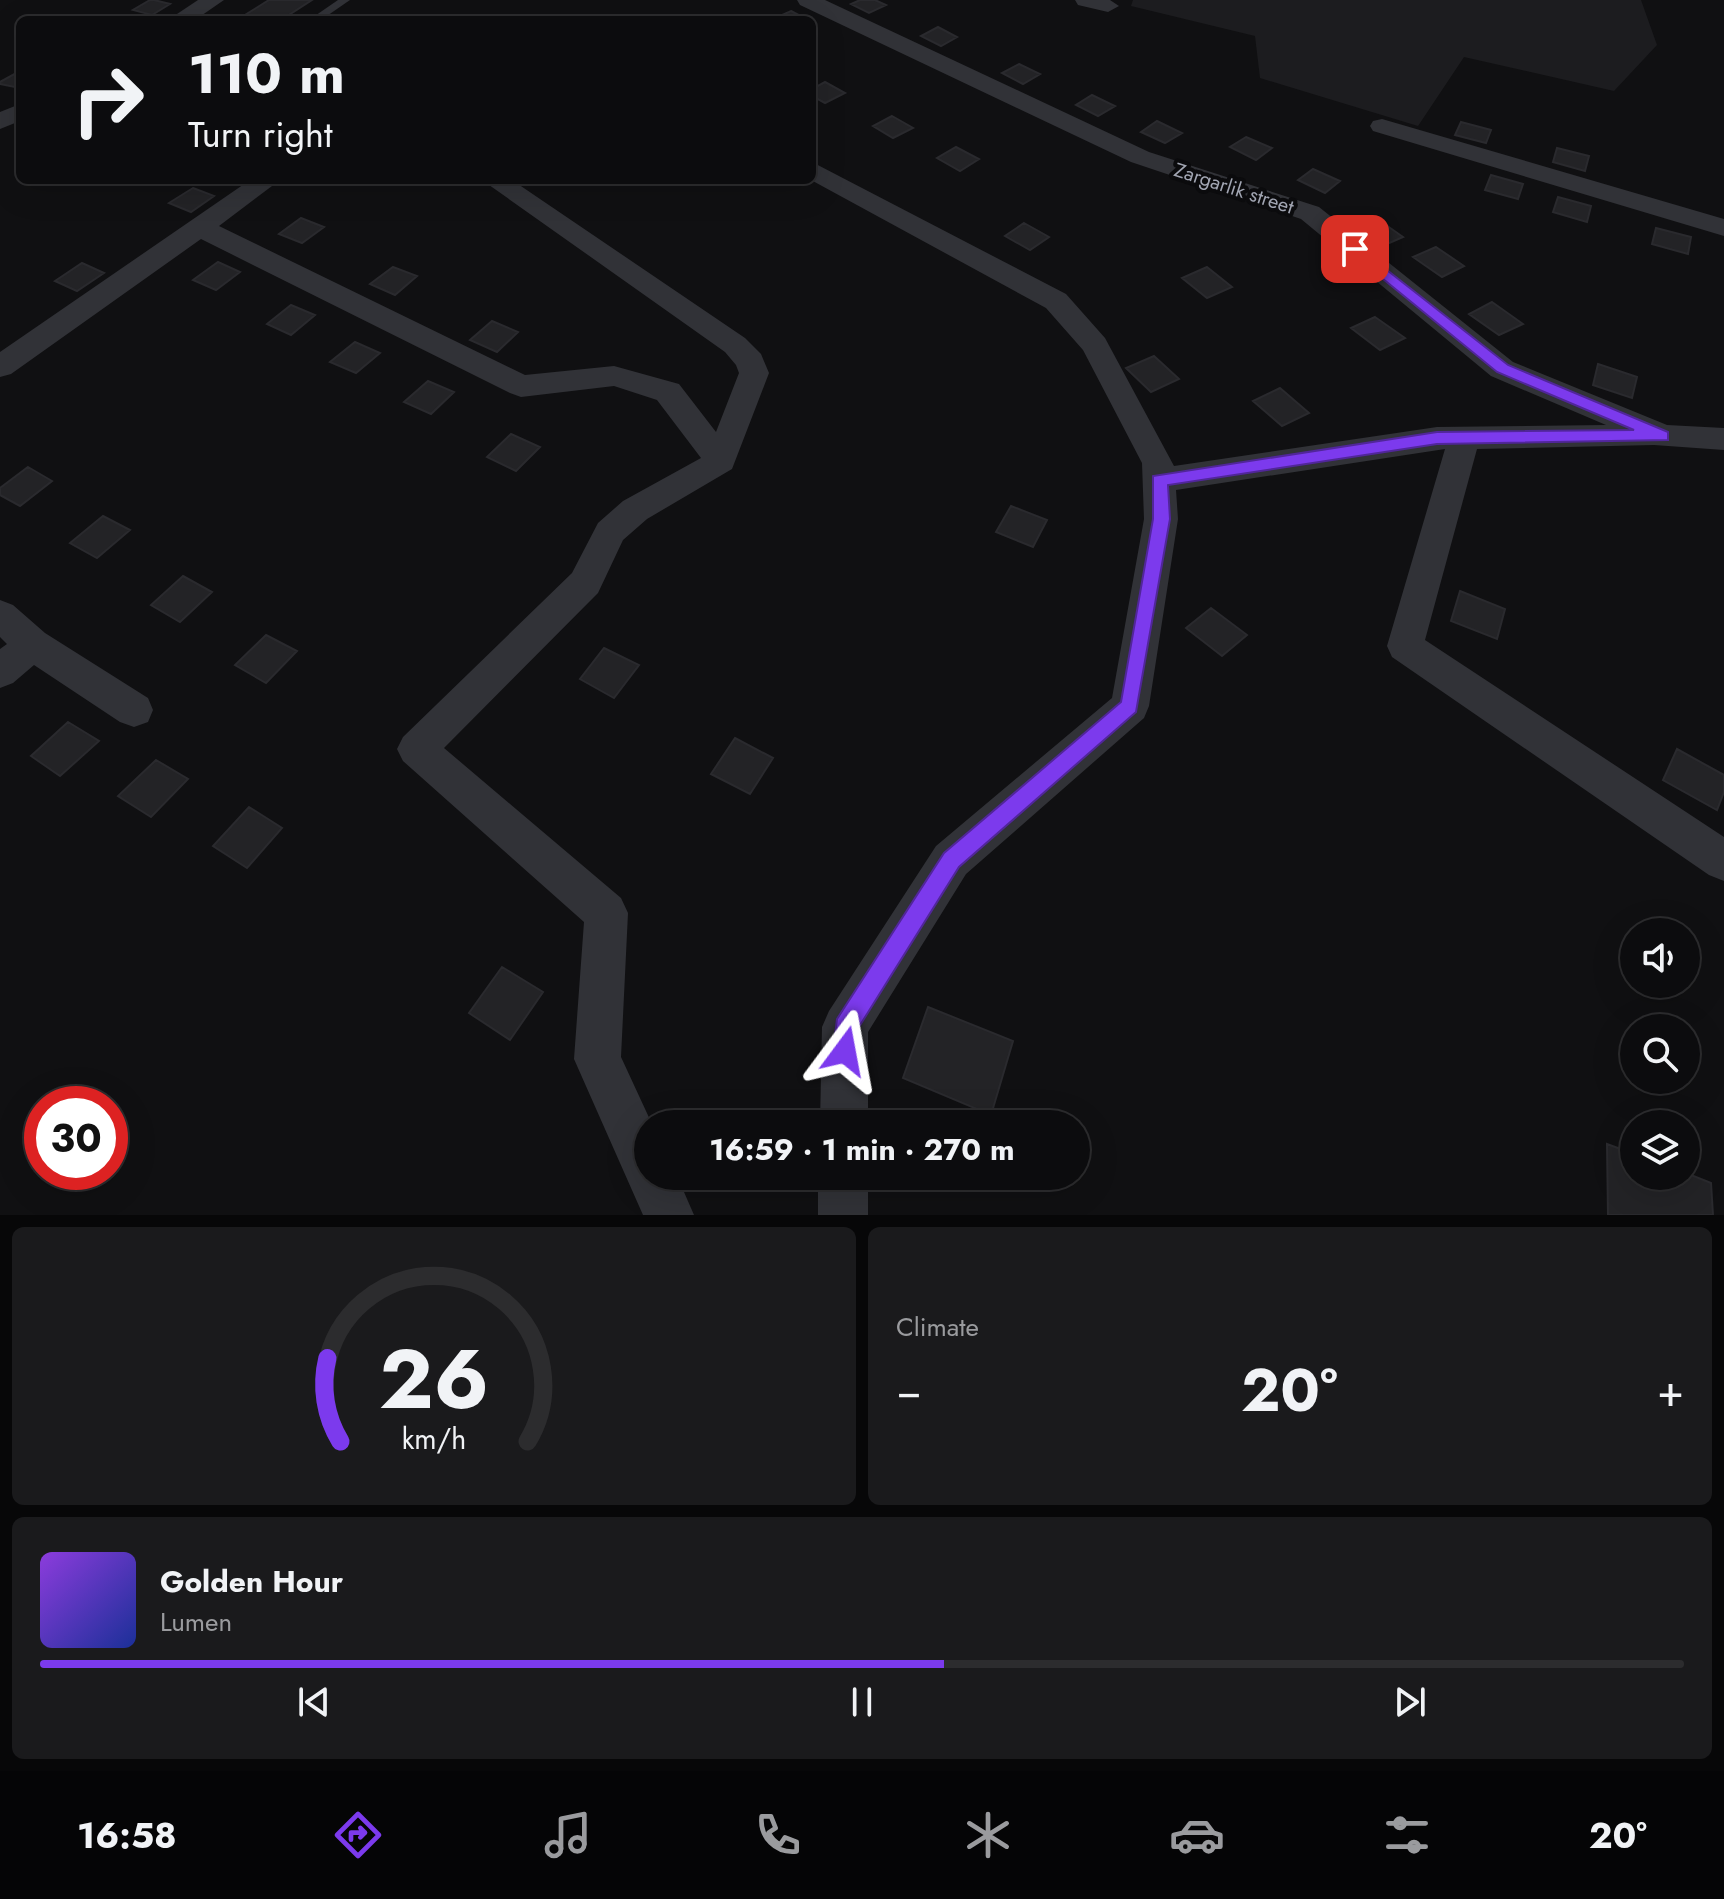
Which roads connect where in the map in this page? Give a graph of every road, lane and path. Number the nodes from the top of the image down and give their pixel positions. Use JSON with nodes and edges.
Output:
{"nodes":[{"id":1,"x":213,"y":0,"type":"edge"},
{"id":2,"x":345,"y":0,"type":"edge"},
{"id":3,"x":808,"y":0,"type":"edge"},
{"id":4,"x":1086,"y":0,"type":"edge"},
{"id":5,"x":1108,"y":6,"type":"dead end"},
{"id":6,"x":186,"y":16,"type":"edge"},
{"id":7,"x":320,"y":16,"type":"edge"},
{"id":8,"x":1382,"y":126,"type":"dead end"},
{"id":9,"x":816,"y":172,"type":"edge"},
{"id":10,"x":261,"y":184,"type":"edge"},
{"id":11,"x":501,"y":184,"type":"edge"},
{"id":12,"x":199,"y":227,"type":"junction"},
{"id":13,"x":1724,"y":228,"type":"edge"},
{"id":14,"x":0,"y":367,"type":"edge"},
{"id":15,"x":1663,"y":436,"type":"junction"},
{"id":16,"x":1464,"y":438,"type":"junction"},
{"id":17,"x":1724,"y":439,"type":"edge"},
{"id":18,"x":721,"y":461,"type":"junction"},
{"id":19,"x":1159,"y":480,"type":"junction"},
{"id":20,"x":0,"y":615,"type":"edge"},
{"id":21,"x":32,"y":644,"type":"junction"},
{"id":22,"x":0,"y":672,"type":"edge"},
{"id":23,"x":134,"y":710,"type":"dead end"},
{"id":24,"x":1724,"y":861,"type":"edge"},
{"id":25,"x":844,"y":1110,"type":"edge"},
{"id":26,"x":634,"y":1140,"type":"edge"},
{"id":27,"x":657,"y":1190,"type":"edge"},
{"id":28,"x":843,"y":1190,"type":"edge"},
{"id":29,"x":669,"y":1215,"type":"edge"},
{"id":30,"x":843,"y":1215,"type":"edge"}],
"edges":[{"from":1,"to":6,"type":"street"},
{"from":2,"to":7,"type":"lane"},
{"from":3,"to":15,"type":"street","name":"Zargarlik street"},
{"from":4,"to":5,"type":"street"},
{"from":8,"to":13,"type":"street"},
{"from":9,"to":19,"type":"street"},
{"from":10,"to":12,"type":"street"},
{"from":11,"to":18,"type":"street"},
{"from":12,"to":14,"type":"street"},
{"from":12,"to":18,"type":"street"},
{"from":15,"to":16,"type":"street"},
{"from":15,"to":17,"type":"street","name":"Zargarlik street"},
{"from":16,"to":19,"type":"street"},
{"from":16,"to":24,"type":"street"},
{"from":18,"to":26,"type":"street"},
{"from":19,"to":25,"type":"street"},
{"from":20,"to":21,"type":"street"},
{"from":21,"to":22,"type":"street"},
{"from":21,"to":23,"type":"street"},
{"from":27,"to":29,"type":"street"},
{"from":28,"to":30,"type":"street"}]}
